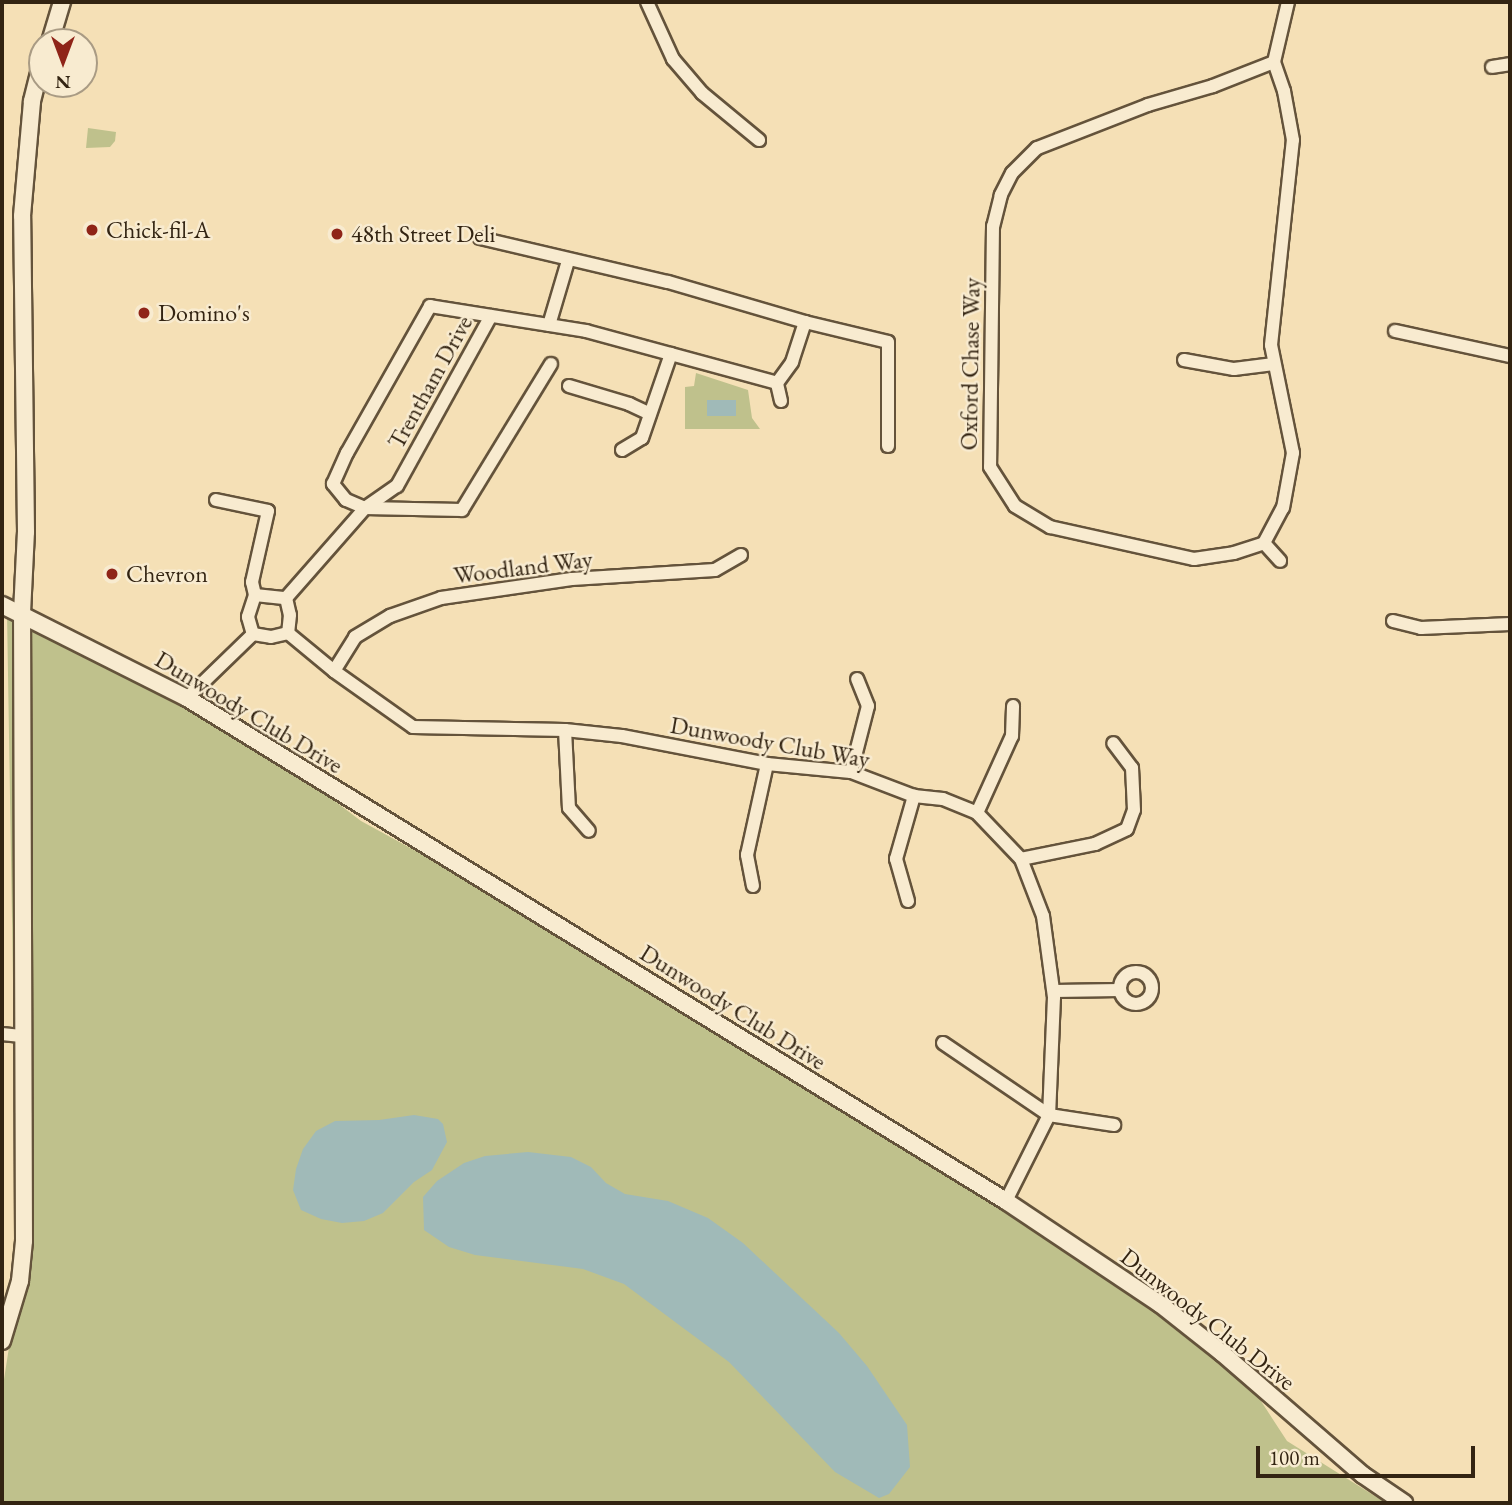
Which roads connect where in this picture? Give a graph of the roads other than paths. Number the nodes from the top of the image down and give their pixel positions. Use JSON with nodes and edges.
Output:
{"nodes":[{"id":1,"x":62,"y":2,"type":"edge"},
{"id":2,"x":647,"y":2,"type":"edge"},
{"id":3,"x":1289,"y":2,"type":"edge"},
{"id":4,"x":54,"y":28,"type":"edge"},
{"id":5,"x":1274,"y":62,"type":"junction"},
{"id":6,"x":1510,"y":64,"type":"edge"},
{"id":7,"x":1492,"y":67,"type":"dead end"},
{"id":8,"x":33,"y":98,"type":"edge"},
{"id":9,"x":760,"y":140,"type":"dead end"},
{"id":10,"x":480,"y":239,"type":"dead end"},
{"id":11,"x":568,"y":261,"type":"junction"},
{"id":12,"x":491,"y":316,"type":"junction"},
{"id":13,"x":805,"y":322,"type":"junction"},
{"id":14,"x":549,"y":325,"type":"junction"},
{"id":15,"x":1395,"y":331,"type":"dead end"},
{"id":16,"x":671,"y":354,"type":"junction"},
{"id":17,"x":1510,"y":356,"type":"edge"},
{"id":18,"x":1184,"y":360,"type":"dead end"},
{"id":19,"x":551,"y":364,"type":"dead end"},
{"id":20,"x":1274,"y":364,"type":"junction"},
{"id":21,"x":777,"y":383,"type":"junction"},
{"id":22,"x":569,"y":386,"type":"dead end"},
{"id":23,"x":781,"y":401,"type":"dead end"},
{"id":24,"x":650,"y":415,"type":"junction"},
{"id":25,"x":888,"y":446,"type":"dead end"},
{"id":26,"x":622,"y":450,"type":"dead end"},
{"id":27,"x":216,"y":500,"type":"dead end"},
{"id":28,"x":365,"y":508,"type":"junction"},
{"id":29,"x":1264,"y":542,"type":"junction"},
{"id":30,"x":741,"y":555,"type":"dead end"},
{"id":31,"x":1280,"y":561,"type":"dead end"},
{"id":32,"x":256,"y":595,"type":"junction"},
{"id":33,"x":286,"y":598,"type":"junction"},
{"id":34,"x":2,"y":605,"type":"edge"},
{"id":35,"x":22,"y":612,"type":"junction"},
{"id":36,"x":1393,"y":621,"type":"dead end"},
{"id":37,"x":1510,"y":624,"type":"edge"},
{"id":38,"x":288,"y":633,"type":"junction"},
{"id":39,"x":253,"y":634,"type":"junction"},
{"id":40,"x":334,"y":671,"type":"junction"},
{"id":41,"x":858,"y":679,"type":"dead end"},
{"id":42,"x":187,"y":698,"type":"junction"},
{"id":43,"x":1013,"y":706,"type":"dead end"},
{"id":44,"x":565,"y":730,"type":"junction"},
{"id":45,"x":1113,"y":743,"type":"dead end"},
{"id":46,"x":767,"y":764,"type":"junction"},
{"id":47,"x":851,"y":772,"type":"junction"},
{"id":48,"x":914,"y":796,"type":"junction"},
{"id":49,"x":977,"y":813,"type":"junction"},
{"id":50,"x":589,"y":831,"type":"dead end"},
{"id":51,"x":1021,"y":859,"type":"junction"},
{"id":52,"x":753,"y":886,"type":"dead end"},
{"id":53,"x":908,"y":901,"type":"dead end"},
{"id":54,"x":1054,"y":990,"type":"junction"},
{"id":55,"x":1120,"y":990,"type":"dead end"},
{"id":56,"x":2,"y":1034,"type":"edge"},
{"id":57,"x":21,"y":1036,"type":"junction"},
{"id":58,"x":943,"y":1043,"type":"dead end"},
{"id":59,"x":1049,"y":1115,"type":"junction"},
{"id":60,"x":1114,"y":1125,"type":"dead end"},
{"id":61,"x":1006,"y":1201,"type":"junction"},
{"id":62,"x":2,"y":1342,"type":"edge"},
{"id":63,"x":1404,"y":1503,"type":"edge"}],
"edges":[{"from":1,"to":4,"type":"street"},
{"from":2,"to":9,"type":"street"},
{"from":3,"to":5,"type":"street"},
{"from":5,"to":20,"type":"street"},
{"from":5,"to":29,"type":"street","name":"Oxford Chase Way"},
{"from":6,"to":7,"type":"street"},
{"from":8,"to":35,"type":"street"},
{"from":10,"to":11,"type":"street"},
{"from":11,"to":13,"type":"street"},
{"from":11,"to":14,"type":"street"},
{"from":12,"to":14,"type":"street","name":"Trentham Drive"},
{"from":12,"to":28,"type":"street","name":"Trentham Drive"},
{"from":12,"to":28,"type":"street"},
{"from":13,"to":21,"type":"street"},
{"from":13,"to":25,"type":"street"},
{"from":14,"to":16,"type":"street","name":"Trentham Drive"},
{"from":15,"to":17,"type":"street"},
{"from":16,"to":21,"type":"street","name":"Trentham Drive"},
{"from":16,"to":24,"type":"street"},
{"from":18,"to":20,"type":"street"},
{"from":19,"to":28,"type":"street"},
{"from":20,"to":29,"type":"street"},
{"from":21,"to":23,"type":"street"},
{"from":22,"to":24,"type":"street"},
{"from":24,"to":26,"type":"street"},
{"from":27,"to":32,"type":"street"},
{"from":28,"to":33,"type":"street","name":"Trentham Drive"},
{"from":29,"to":31,"type":"street"},
{"from":30,"to":40,"type":"street","name":"Woodland Way"},
{"from":32,"to":33,"type":"street"},
{"from":32,"to":39,"type":"street"},
{"from":33,"to":38,"type":"street"},
{"from":34,"to":35,"type":"street","name":"Dunwoody Club Drive"},
{"from":35,"to":42,"type":"street","name":"Dunwoody Club Drive"},
{"from":35,"to":57,"type":"street"},
{"from":36,"to":37,"type":"street"},
{"from":38,"to":39,"type":"street"},
{"from":38,"to":40,"type":"street","name":"Dunwoody Club Way"},
{"from":39,"to":42,"type":"street"},
{"from":40,"to":44,"type":"street","name":"Dunwoody Club Way"},
{"from":41,"to":47,"type":"street"},
{"from":42,"to":61,"type":"street","name":"Dunwoody Club Drive"},
{"from":43,"to":49,"type":"street"},
{"from":44,"to":46,"type":"street","name":"Dunwoody Club Way"},
{"from":44,"to":50,"type":"street"},
{"from":45,"to":51,"type":"street"},
{"from":46,"to":47,"type":"street","name":"Dunwoody Club Way"},
{"from":46,"to":52,"type":"street"},
{"from":47,"to":48,"type":"street","name":"Dunwoody Club Way"},
{"from":48,"to":49,"type":"street","name":"Dunwoody Club Way"},
{"from":48,"to":53,"type":"street"},
{"from":49,"to":51,"type":"street","name":"Dunwoody Club Way"},
{"from":51,"to":54,"type":"street","name":"Dunwoody Club Way"},
{"from":54,"to":55,"type":"street"},
{"from":54,"to":59,"type":"street","name":"Dunwoody Club Way"},
{"from":56,"to":57,"type":"street"},
{"from":57,"to":62,"type":"street"},
{"from":58,"to":59,"type":"street"},
{"from":59,"to":60,"type":"street"},
{"from":59,"to":61,"type":"street","name":"Dunwoody Club Way"},
{"from":61,"to":63,"type":"street","name":"Dunwoody Club Drive"}]}
